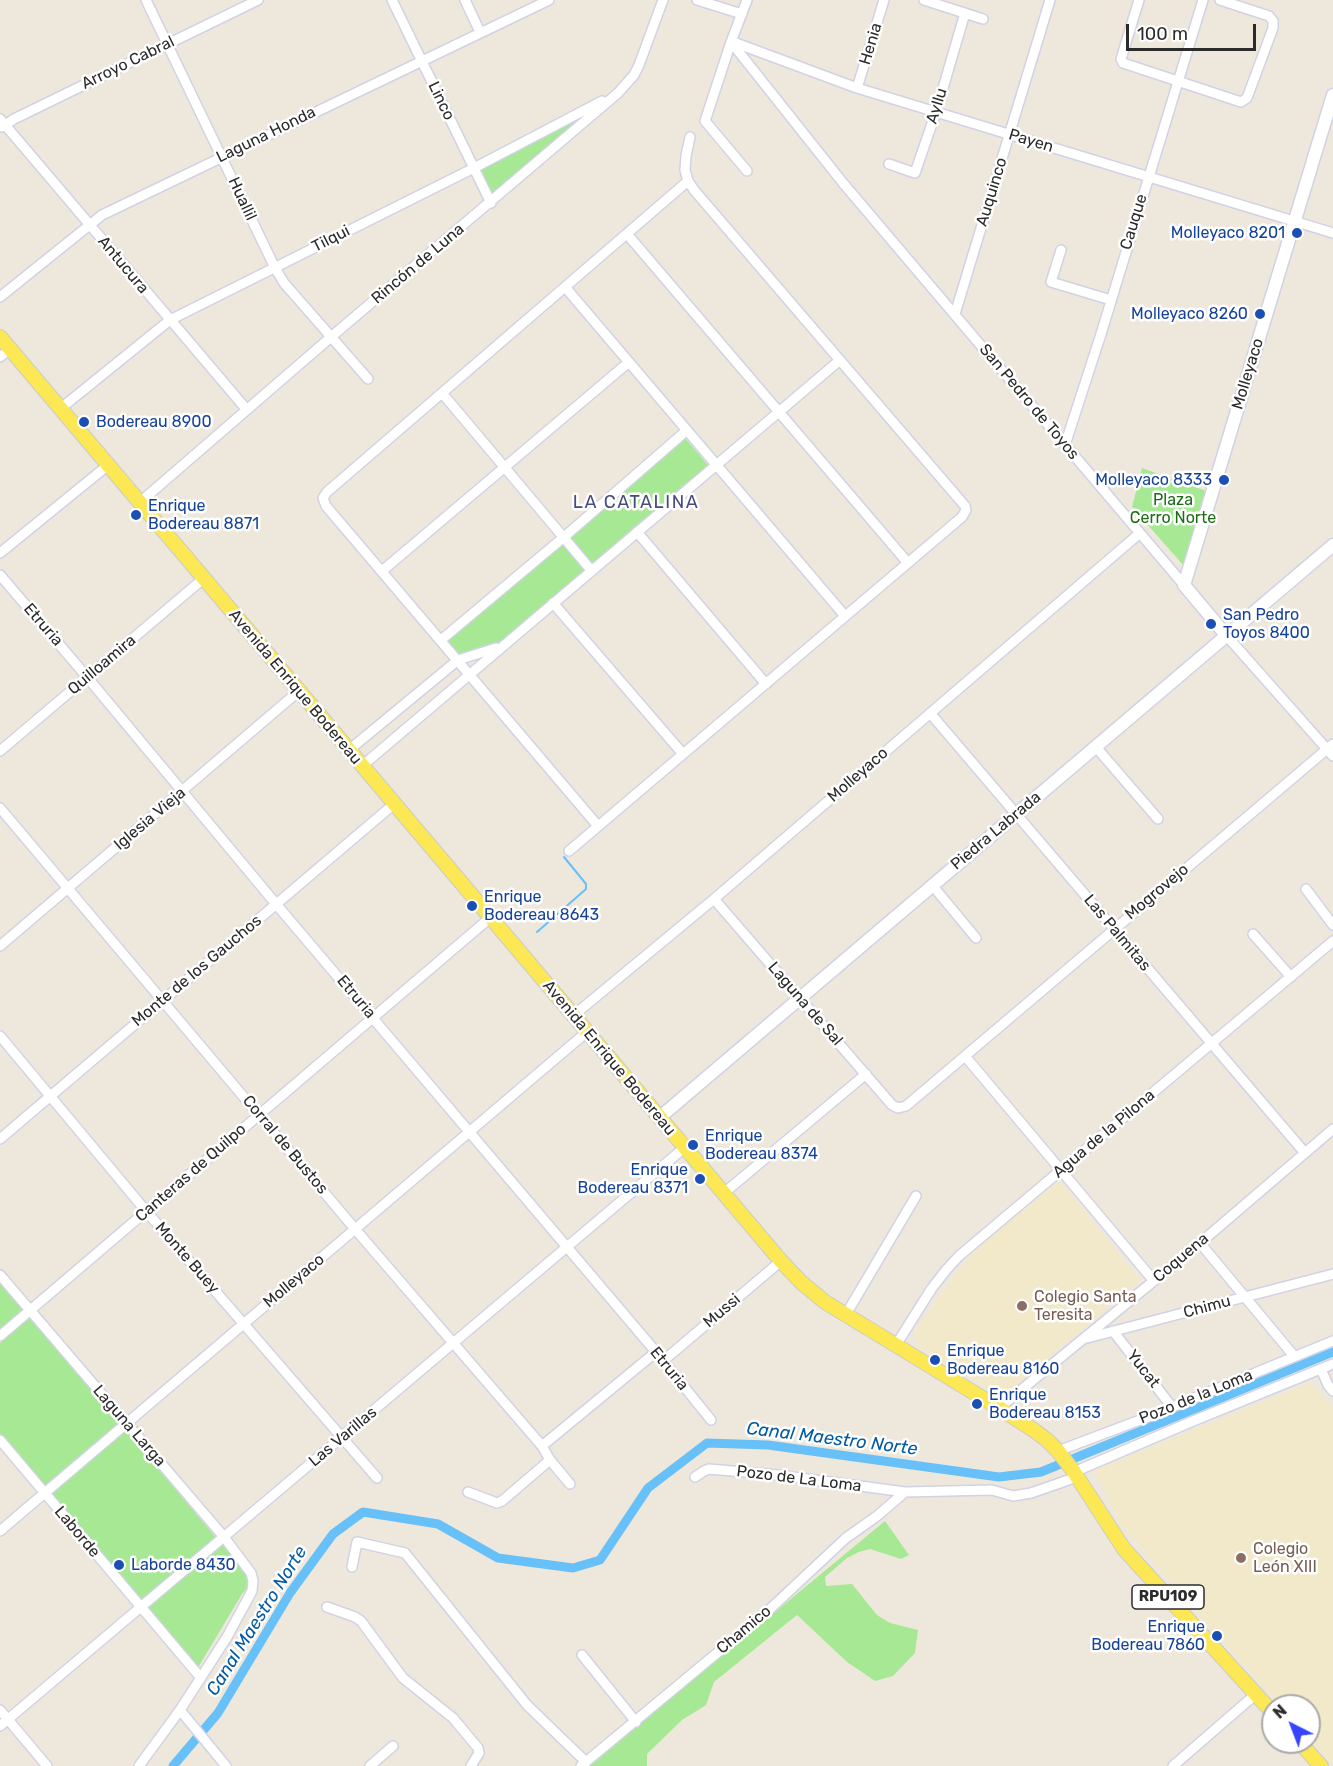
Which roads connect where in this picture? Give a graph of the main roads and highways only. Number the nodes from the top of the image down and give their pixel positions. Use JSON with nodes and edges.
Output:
{"nodes":[{"id":1,"x":1333,"y":95,"type":"edge"},
{"id":2,"x":0,"y":337,"type":"edge"},
{"id":3,"x":5,"y":353,"type":"edge"},
{"id":4,"x":1333,"y":544,"type":"edge"},
{"id":5,"x":1184,"y":585,"type":"joint"},
{"id":6,"x":1226,"y":634,"type":"junction"},
{"id":7,"x":659,"y":1118,"type":"junction"},
{"id":8,"x":1261,"y":1700,"type":"edge"},
{"id":9,"x":1310,"y":1754,"type":"edge"},
{"id":10,"x":1321,"y":1766,"type":"edge"}],
"edges":[{"from":1,"to":5,"type":"main road","name":"Molleyaco"},
{"from":2,"to":3,"type":"main road","name":"Avenida Enrique Bodereau","number":"RPU109"},
{"from":3,"to":7,"type":"main road","name":"Avenida Enrique Bodereau","number":"RPU109"},
{"from":4,"to":6,"type":"main road","name":"Piedra Labrada"},
{"from":5,"to":6,"type":"main road","name":"San Pedro de Toyos"},
{"from":6,"to":7,"type":"main road","name":"Piedra Labrada"},
{"from":7,"to":8,"type":"main road","name":"Avenida Enrique Bodereau","number":"RPU109"},
{"from":9,"to":10,"type":"main road"}]}
